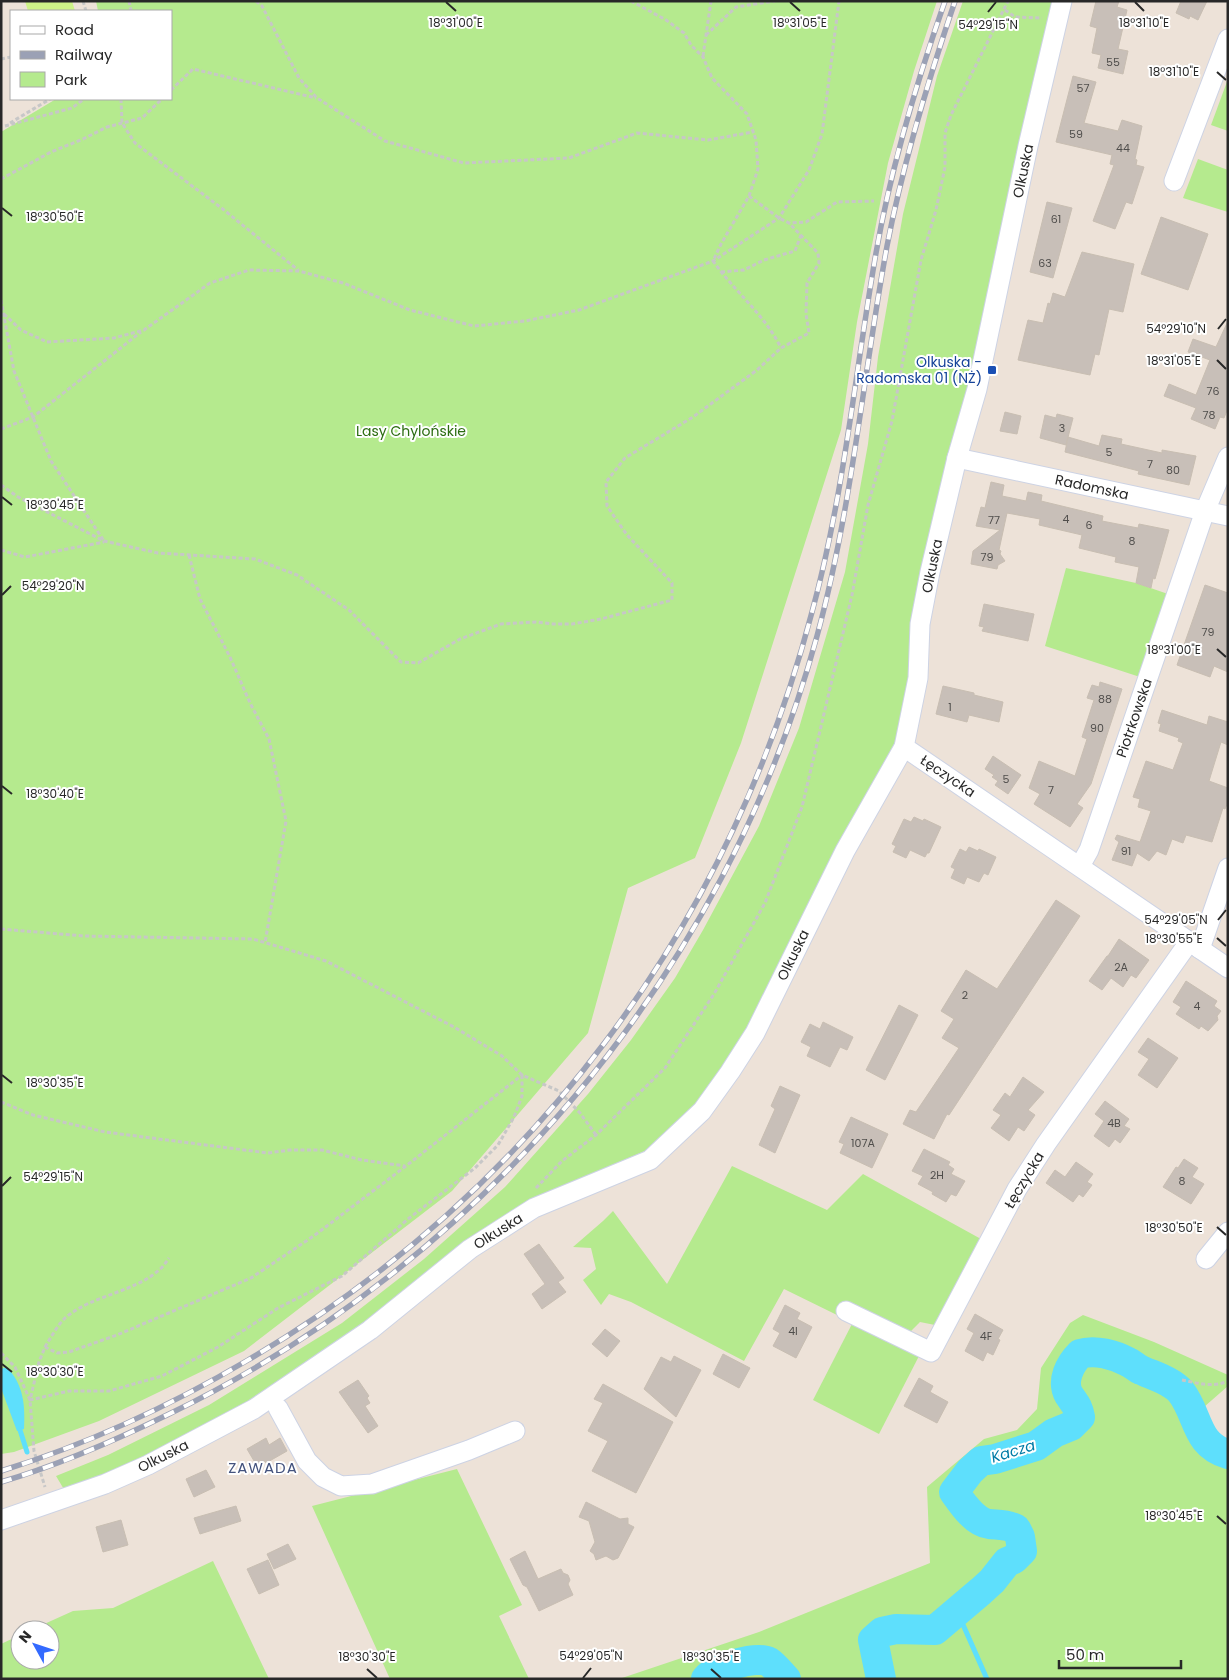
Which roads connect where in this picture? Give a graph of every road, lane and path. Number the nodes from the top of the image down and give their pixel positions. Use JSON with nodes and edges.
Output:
{"nodes":[{"id":1,"x":256,"y":1,"type":"edge"},
{"id":2,"x":631,"y":1,"type":"edge"},
{"id":3,"x":711,"y":1,"type":"edge"},
{"id":4,"x":774,"y":1,"type":"edge"},
{"id":5,"x":840,"y":1,"type":"edge"},
{"id":6,"x":1008,"y":1,"type":"edge"},
{"id":7,"x":1005,"y":10,"type":"junction"},
{"id":8,"x":1060,"y":10,"type":"edge"},
{"id":9,"x":706,"y":35,"type":"junction"},
{"id":10,"x":1228,"y":39,"type":"edge"},
{"id":11,"x":703,"y":57,"type":"junction"},
{"id":12,"x":172,"y":89,"type":"edge"},
{"id":13,"x":317,"y":98,"type":"junction"},
{"id":14,"x":48,"y":100,"type":"edge"},
{"id":15,"x":83,"y":100,"type":"edge"},
{"id":16,"x":121,"y":100,"type":"edge"},
{"id":17,"x":161,"y":100,"type":"edge"},
{"id":18,"x":122,"y":123,"type":"junction"},
{"id":19,"x":3,"y":128,"type":"edge"},
{"id":20,"x":754,"y":132,"type":"junction"},
{"id":21,"x":1,"y":179,"type":"edge"},
{"id":22,"x":1174,"y":181,"type":"dead end"},
{"id":23,"x":749,"y":196,"type":"junction"},
{"id":24,"x":874,"y":201,"type":"dead end"},
{"id":25,"x":779,"y":218,"type":"junction"},
{"id":26,"x":789,"y":223,"type":"junction"},
{"id":27,"x":801,"y":235,"type":"junction"},
{"id":28,"x":713,"y":261,"type":"junction"},
{"id":29,"x":299,"y":271,"type":"junction"},
{"id":30,"x":721,"y":272,"type":"junction"},
{"id":31,"x":1,"y":300,"type":"edge"},
{"id":32,"x":4,"y":314,"type":"junction"},
{"id":33,"x":144,"y":330,"type":"junction"},
{"id":34,"x":782,"y":348,"type":"junction"},
{"id":35,"x":33,"y":417,"type":"junction"},
{"id":36,"x":1,"y":429,"type":"edge"},
{"id":37,"x":1228,"y":457,"type":"edge"},
{"id":38,"x":957,"y":458,"type":"junction"},
{"id":39,"x":1,"y":485,"type":"edge"},
{"id":40,"x":1205,"y":511,"type":"junction"},
{"id":41,"x":1228,"y":516,"type":"edge"},
{"id":42,"x":104,"y":542,"type":"junction"},
{"id":43,"x":1,"y":550,"type":"edge"},
{"id":44,"x":189,"y":555,"type":"junction"},
{"id":45,"x":904,"y":747,"type":"junction"},
{"id":46,"x":1080,"y":866,"type":"junction"},
{"id":47,"x":1228,"y":868,"type":"edge"},
{"id":48,"x":1,"y":929,"type":"edge"},
{"id":49,"x":264,"y":943,"type":"junction"},
{"id":50,"x":1195,"y":946,"type":"junction"},
{"id":51,"x":1228,"y":968,"type":"edge"},
{"id":52,"x":522,"y":1075,"type":"junction"},
{"id":53,"x":1,"y":1102,"type":"edge"},
{"id":54,"x":596,"y":1135,"type":"junction"},
{"id":55,"x":406,"y":1166,"type":"junction"},
{"id":56,"x":532,"y":1191,"type":"dead end"},
{"id":57,"x":1228,"y":1232,"type":"edge"},
{"id":58,"x":169,"y":1258,"type":"dead end"},
{"id":59,"x":1206,"y":1258,"type":"dead end"},
{"id":60,"x":846,"y":1311,"type":"dead end"},
{"id":61,"x":45,"y":1347,"type":"junction"},
{"id":62,"x":1,"y":1353,"type":"edge"},
{"id":63,"x":1182,"y":1380,"type":"dead end"},
{"id":64,"x":1228,"y":1381,"type":"edge"},
{"id":65,"x":30,"y":1400,"type":"junction"},
{"id":66,"x":278,"y":1408,"type":"dead end"},
{"id":67,"x":515,"y":1430,"type":"dead end"},
{"id":68,"x":52,"y":1503,"type":"junction"},
{"id":69,"x":1,"y":1520,"type":"edge"}],
"edges":[{"from":1,"to":13,"type":"path"},
{"from":2,"to":11,"type":"path"},
{"from":3,"to":9,"type":"path"},
{"from":4,"to":9,"type":"path"},
{"from":5,"to":25,"type":"path"},
{"from":6,"to":7,"type":"path"},
{"from":7,"to":8,"type":"path"},
{"from":7,"to":54,"type":"path"},
{"from":8,"to":38,"type":"street","name":"Olkuska"},
{"from":9,"to":11,"type":"path"},
{"from":10,"to":22,"type":"street"},
{"from":11,"to":20,"type":"path"},
{"from":12,"to":13,"type":"path"},
{"from":13,"to":20,"type":"path"},
{"from":14,"to":19,"type":"path"},
{"from":15,"to":19,"type":"path"},
{"from":16,"to":18,"type":"path"},
{"from":17,"to":18,"type":"path"},
{"from":18,"to":21,"type":"path"},
{"from":18,"to":29,"type":"path"},
{"from":20,"to":23,"type":"path"},
{"from":23,"to":25,"type":"path"},
{"from":23,"to":28,"type":"path"},
{"from":24,"to":26,"type":"path"},
{"from":25,"to":26,"type":"path"},
{"from":25,"to":28,"type":"path"},
{"from":26,"to":27,"type":"path"},
{"from":27,"to":30,"type":"path"},
{"from":27,"to":34,"type":"path"},
{"from":28,"to":29,"type":"path"},
{"from":28,"to":30,"type":"path"},
{"from":29,"to":33,"type":"path"},
{"from":30,"to":34,"type":"path"},
{"from":31,"to":32,"type":"path"},
{"from":32,"to":33,"type":"path"},
{"from":32,"to":35,"type":"path"},
{"from":33,"to":35,"type":"path"},
{"from":34,"to":44,"type":"path"},
{"from":35,"to":36,"type":"path"},
{"from":35,"to":42,"type":"path"},
{"from":37,"to":40,"type":"street","name":"Piotrkowska"},
{"from":38,"to":40,"type":"street","name":"Radomska"},
{"from":38,"to":45,"type":"street","name":"Olkuska"},
{"from":39,"to":42,"type":"path"},
{"from":40,"to":41,"type":"street","name":"Radomska"},
{"from":40,"to":46,"type":"street","name":"Piotrkowska"},
{"from":42,"to":43,"type":"path"},
{"from":42,"to":44,"type":"path"},
{"from":44,"to":49,"type":"path"},
{"from":45,"to":46,"type":"street","name":"Łęczycka"},
{"from":45,"to":68,"type":"street","name":"Olkuska"},
{"from":46,"to":50,"type":"street","name":"Łęczycka"},
{"from":47,"to":50,"type":"street"},
{"from":48,"to":49,"type":"path"},
{"from":49,"to":52,"type":"path"},
{"from":50,"to":51,"type":"street","name":"Łęczycka"},
{"from":50,"to":60,"type":"street","name":"Łęczycka"},
{"from":52,"to":54,"type":"path"},
{"from":52,"to":55,"type":"path"},
{"from":52,"to":65,"type":"path"},
{"from":53,"to":55,"type":"path"},
{"from":54,"to":56,"type":"path"},
{"from":55,"to":61,"type":"path"},
{"from":57,"to":59,"type":"street"},
{"from":58,"to":61,"type":"path"},
{"from":61,"to":65,"type":"path"},
{"from":62,"to":65,"type":"path"},
{"from":63,"to":64,"type":"path"},
{"from":65,"to":68,"type":"path"},
{"from":66,"to":67,"type":"street"},
{"from":68,"to":69,"type":"street","name":"Olkuska"}]}
